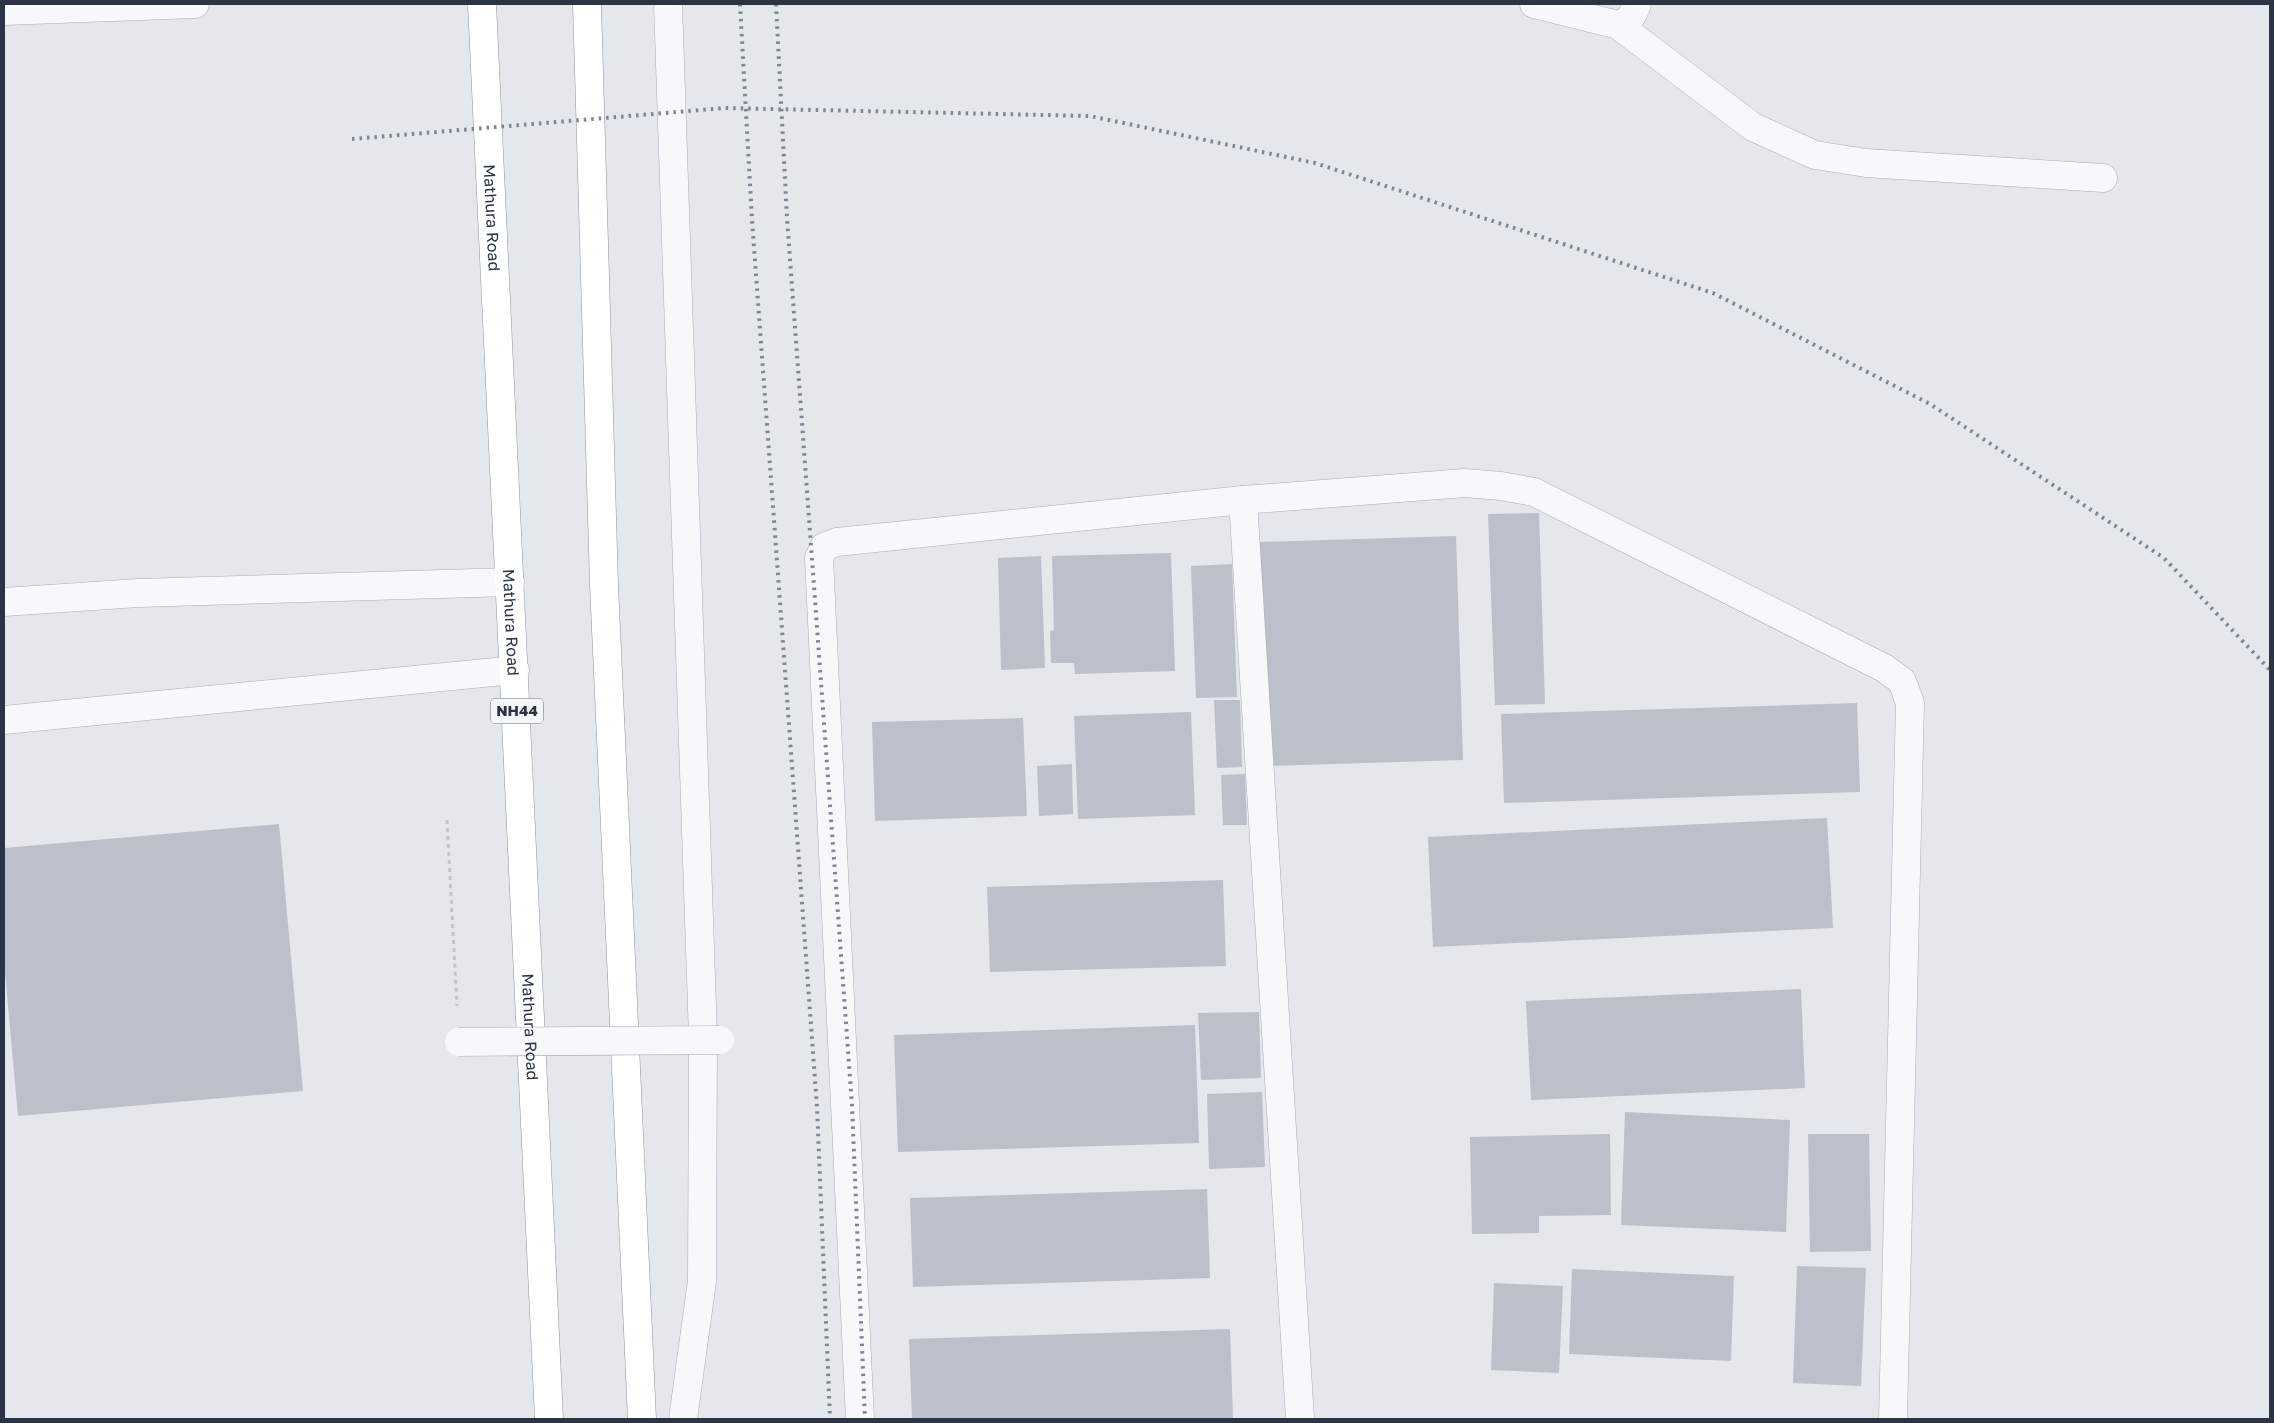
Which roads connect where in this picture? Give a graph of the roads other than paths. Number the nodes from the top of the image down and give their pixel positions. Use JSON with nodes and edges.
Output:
{"nodes":[{"id":1,"x":195,"y":4,"type":"edge"},
{"id":2,"x":482,"y":4,"type":"edge"},
{"id":3,"x":587,"y":4,"type":"edge"},
{"id":4,"x":668,"y":4,"type":"edge"},
{"id":5,"x":1534,"y":4,"type":"edge"},
{"id":6,"x":1637,"y":4,"type":"edge"},
{"id":7,"x":4,"y":11,"type":"edge"},
{"id":8,"x":1618,"y":25,"type":"junction"},
{"id":9,"x":2103,"y":178,"type":"dead end"},
{"id":10,"x":1243,"y":500,"type":"junction"},
{"id":11,"x":510,"y":582,"type":"junction"},
{"id":12,"x":4,"y":602,"type":"edge"},
{"id":13,"x":515,"y":670,"type":"junction"},
{"id":14,"x":4,"y":720,"type":"edge"},
{"id":15,"x":720,"y":1040,"type":"dead end"},
{"id":16,"x":459,"y":1042,"type":"road end"},
{"id":17,"x":549,"y":1419,"type":"edge"},
{"id":18,"x":642,"y":1419,"type":"edge"},
{"id":19,"x":683,"y":1419,"type":"edge"},
{"id":20,"x":860,"y":1419,"type":"edge"},
{"id":21,"x":1300,"y":1419,"type":"edge"},
{"id":22,"x":1893,"y":1419,"type":"edge"}],
"edges":[{"from":1,"to":7,"type":"street"},
{"from":2,"to":11,"type":"highway","name":"Mathura Road","number":"NH44"},
{"from":3,"to":18,"type":"highway"},
{"from":4,"to":19,"type":"street"},
{"from":5,"to":8,"type":"street"},
{"from":6,"to":8,"type":"street"},
{"from":8,"to":9,"type":"street"},
{"from":10,"to":20,"type":"street"},
{"from":10,"to":21,"type":"street"},
{"from":10,"to":22,"type":"street"},
{"from":11,"to":12,"type":"street"},
{"from":11,"to":13,"type":"highway","name":"Mathura Road","number":"NH44"},
{"from":13,"to":14,"type":"street"},
{"from":13,"to":17,"type":"highway","name":"Mathura Road","number":"NH44"},
{"from":15,"to":16,"type":"street","bridge":true}]}
